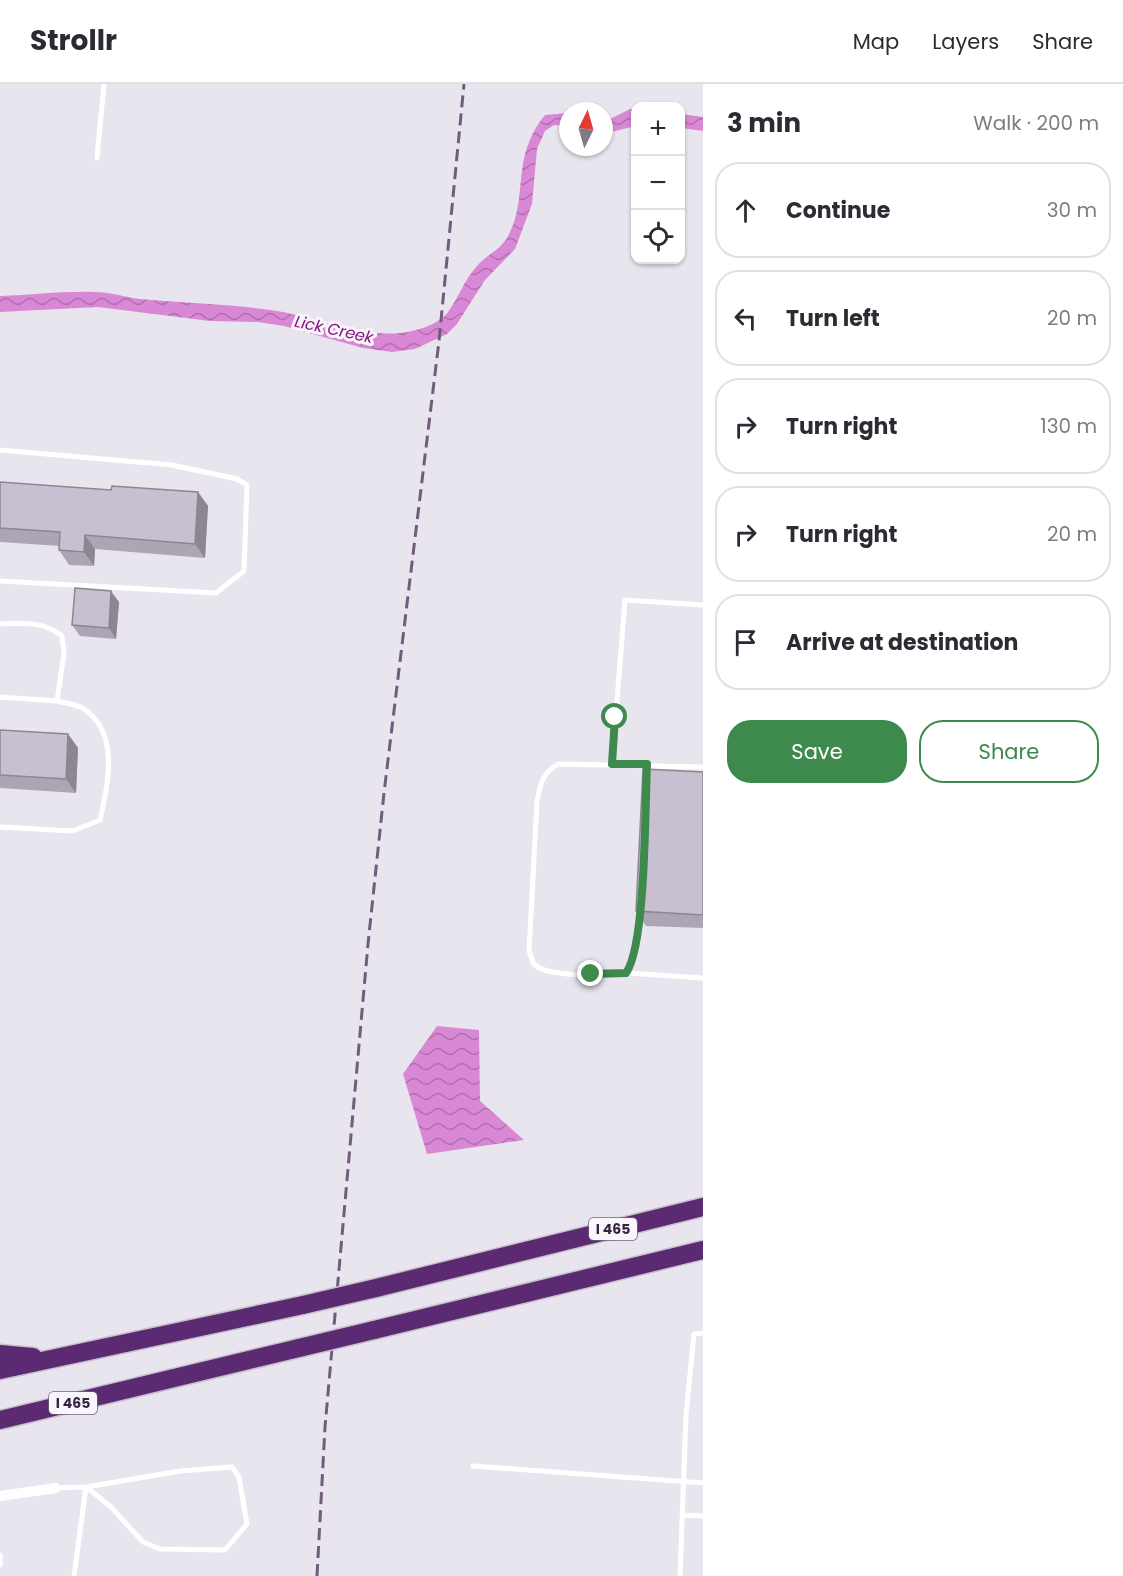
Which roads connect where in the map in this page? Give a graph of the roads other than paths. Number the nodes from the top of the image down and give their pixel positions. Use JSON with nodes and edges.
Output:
{"nodes":[{"id":1,"x":104,"y":84,"type":"edge"},
{"id":2,"x":97,"y":158,"type":"dead end"},
{"id":3,"x":0,"y":450,"type":"edge"},
{"id":4,"x":0,"y":581,"type":"edge"},
{"id":5,"x":703,"y":605,"type":"edge"},
{"id":6,"x":0,"y":624,"type":"edge"},
{"id":7,"x":0,"y":697,"type":"edge"},
{"id":8,"x":57,"y":701,"type":"junction"},
{"id":9,"x":612,"y":764,"type":"junction"},
{"id":10,"x":647,"y":764,"type":"junction"},
{"id":11,"x":703,"y":767,"type":"edge"},
{"id":12,"x":646,"y":787,"type":"edge"},
{"id":13,"x":0,"y":827,"type":"edge"},
{"id":14,"x":640,"y":905,"type":"edge"},
{"id":15,"x":626,"y":973,"type":"junction"},
{"id":16,"x":703,"y":978,"type":"edge"},
{"id":17,"x":703,"y":1207,"type":"edge"},
{"id":18,"x":703,"y":1250,"type":"edge"},
{"id":19,"x":703,"y":1333,"type":"edge"},
{"id":20,"x":0,"y":1354,"type":"edge"},
{"id":21,"x":49,"y":1359,"type":"junction"},
{"id":22,"x":0,"y":1370,"type":"edge"},
{"id":23,"x":0,"y":1420,"type":"edge"},
{"id":24,"x":473,"y":1466,"type":"dead end"},
{"id":25,"x":684,"y":1482,"type":"junction"},
{"id":26,"x":703,"y":1483,"type":"edge"},
{"id":27,"x":86,"y":1487,"type":"junction"},
{"id":28,"x":56,"y":1488,"type":"joint"},
{"id":29,"x":0,"y":1496,"type":"edge"},
{"id":30,"x":684,"y":1515,"type":"junction"},
{"id":31,"x":703,"y":1516,"type":"edge"},
{"id":32,"x":0,"y":1555,"type":"edge"},
{"id":33,"x":0,"y":1565,"type":"edge"},
{"id":34,"x":74,"y":1576,"type":"edge"},
{"id":35,"x":680,"y":1576,"type":"edge"}],
"edges":[{"from":1,"to":2,"type":"lane"},
{"from":3,"to":4,"type":"lane"},
{"from":5,"to":9,"type":"lane"},
{"from":6,"to":8,"type":"lane"},
{"from":7,"to":8,"type":"lane"},
{"from":8,"to":13,"type":"lane"},
{"from":9,"to":10,"type":"lane"},
{"from":9,"to":15,"type":"lane"},
{"from":10,"to":11,"type":"lane"},
{"from":10,"to":12,"type":"lane"},
{"from":14,"to":15,"type":"lane"},
{"from":15,"to":16,"type":"lane"},
{"from":17,"to":21,"type":"highway","number":"I 465","bridge":true},
{"from":18,"to":23,"type":"highway","number":"I 465","bridge":true},
{"from":19,"to":25,"type":"lane"},
{"from":20,"to":21,"type":"highway"},
{"from":21,"to":22,"type":"highway","number":"I 465"},
{"from":24,"to":25,"type":"lane"},
{"from":25,"to":26,"type":"lane"},
{"from":25,"to":30,"type":"lane"},
{"from":27,"to":27,"type":"lane"},
{"from":27,"to":28,"type":"lane"},
{"from":27,"to":34,"type":"lane"},
{"from":28,"to":29,"type":"street"},
{"from":30,"to":31,"type":"lane"},
{"from":30,"to":35,"type":"lane"},
{"from":32,"to":33,"type":"lane"}]}
